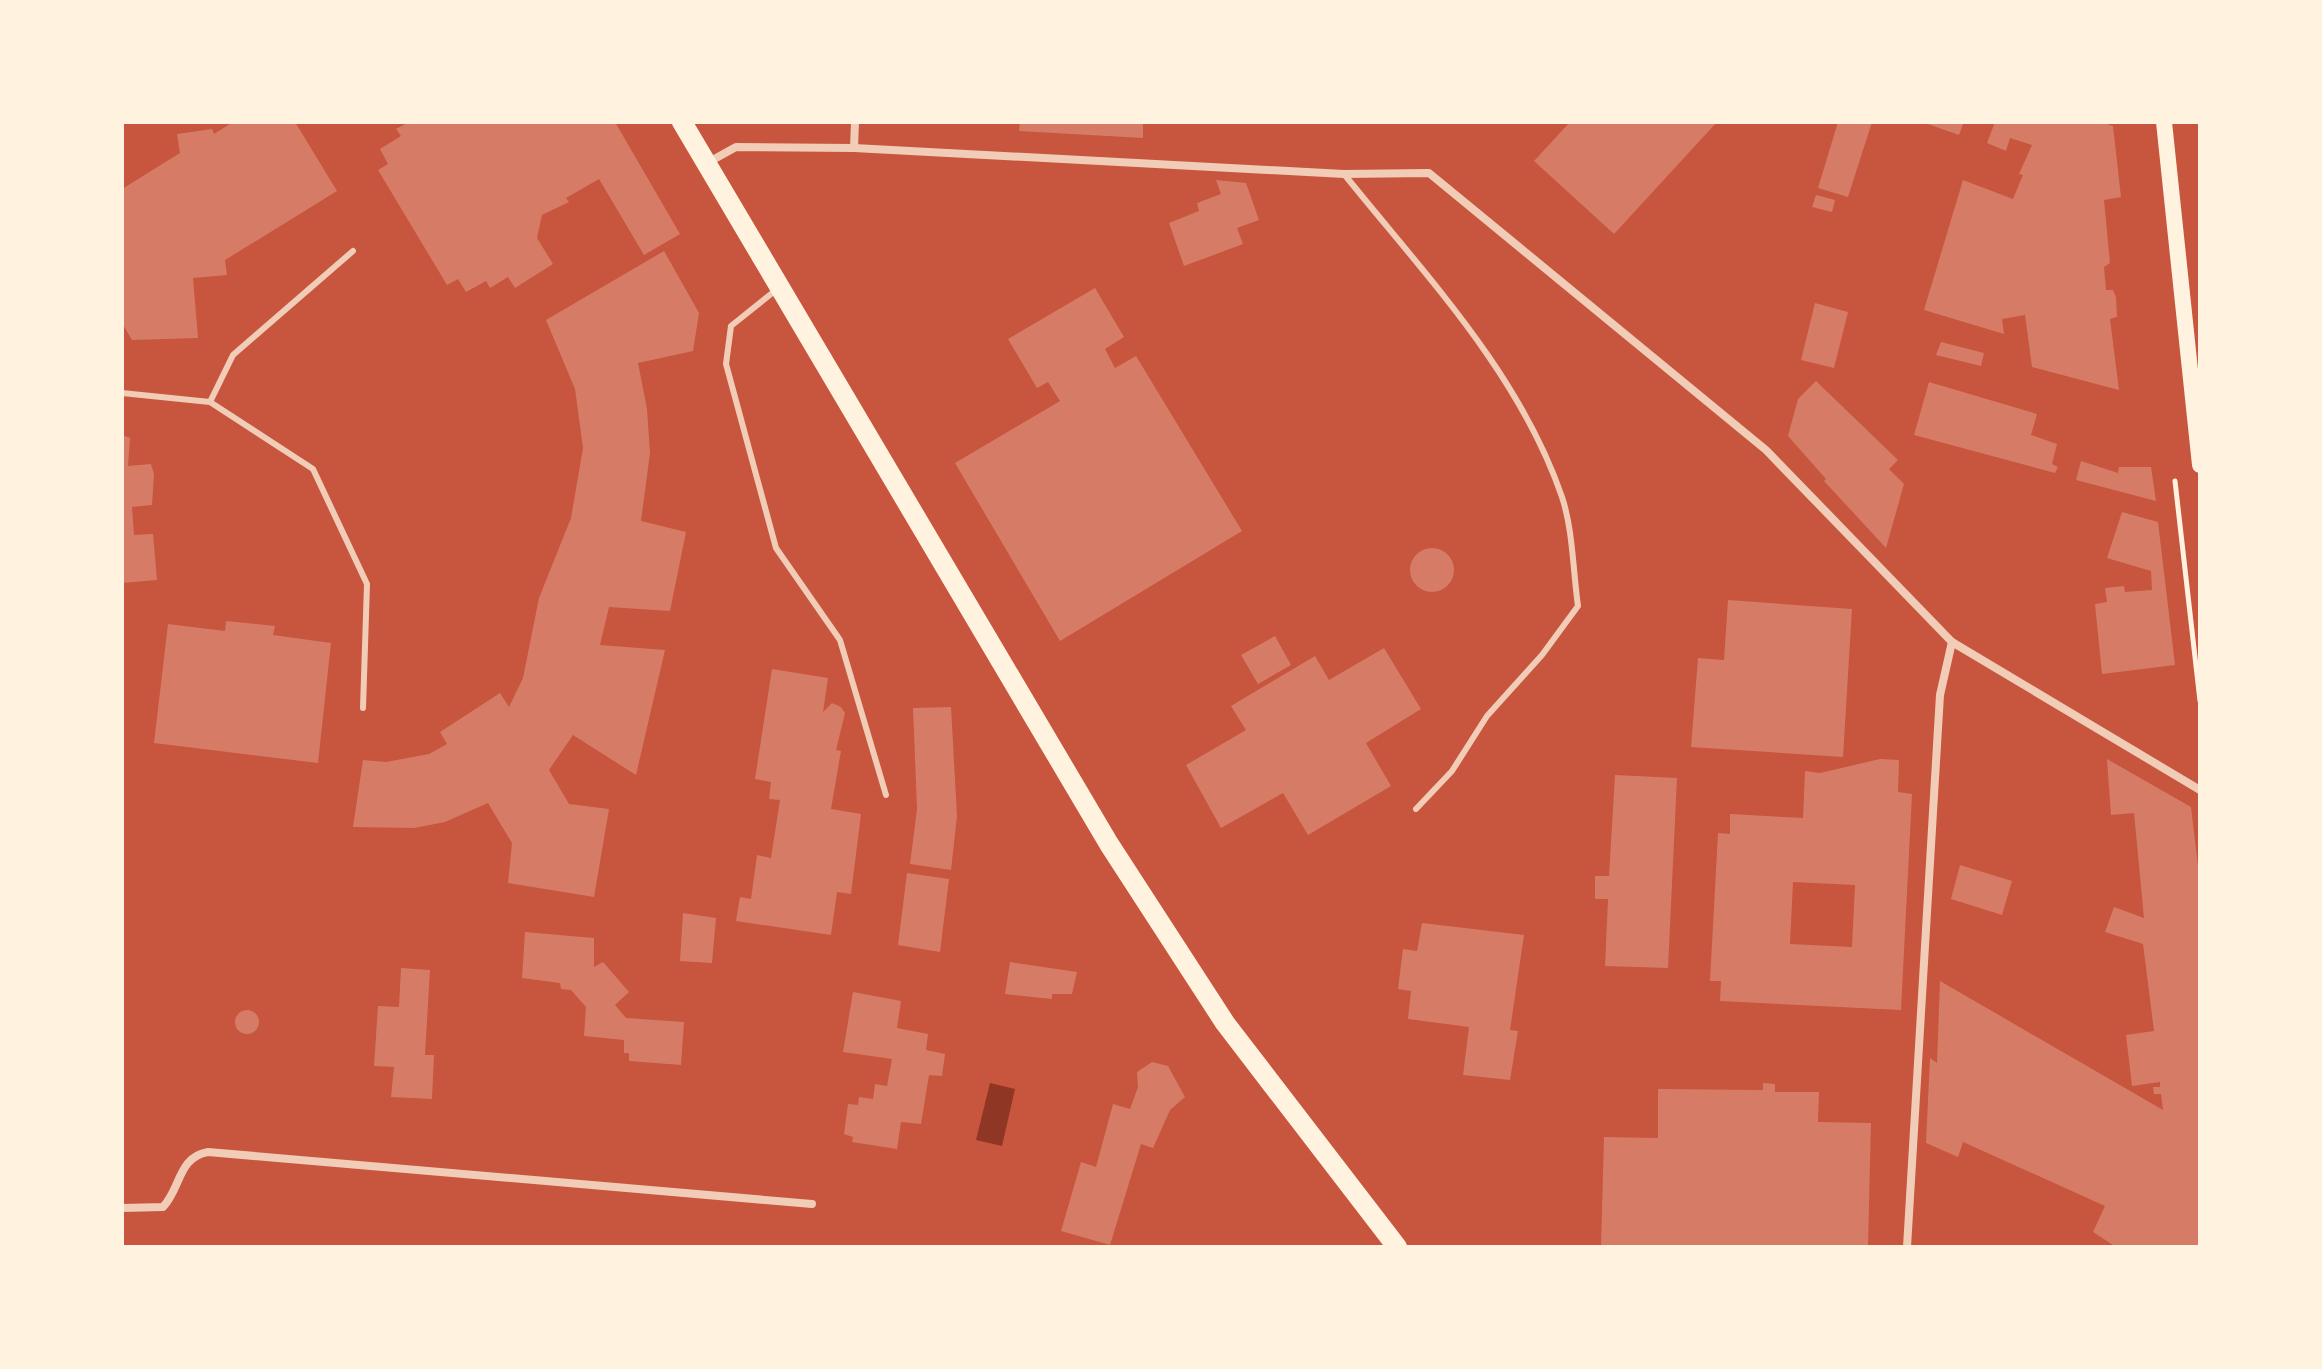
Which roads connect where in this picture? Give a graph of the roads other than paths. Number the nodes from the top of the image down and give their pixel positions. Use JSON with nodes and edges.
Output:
{"nodes":[{"id":1,"x":682,"y":122,"type":"edge"},
{"id":2,"x":855,"y":122,"type":"edge"},
{"id":3,"x":2164,"y":122,"type":"edge"},
{"id":4,"x":854,"y":148,"type":"junction"},
{"id":5,"x":706,"y":164,"type":"junction"},
{"id":6,"x":1344,"y":174,"type":"junction"},
{"id":7,"x":353,"y":251,"type":"dead end"},
{"id":8,"x":781,"y":286,"type":"junction"},
{"id":9,"x":122,"y":393,"type":"edge"},
{"id":10,"x":210,"y":402,"type":"junction"},
{"id":11,"x":2200,"y":465,"type":"edge"},
{"id":12,"x":1952,"y":642,"type":"junction"},
{"id":13,"x":363,"y":708,"type":"dead end"},
{"id":14,"x":2200,"y":790,"type":"edge"},
{"id":15,"x":886,"y":795,"type":"dead end"},
{"id":16,"x":1416,"y":809,"type":"dead end"},
{"id":17,"x":812,"y":1204,"type":"dead end"},
{"id":18,"x":122,"y":1208,"type":"edge"},
{"id":19,"x":1397,"y":1247,"type":"edge"},
{"id":20,"x":1907,"y":1247,"type":"edge"}],
"edges":[{"from":1,"to":5,"type":"main road"},
{"from":2,"to":4,"type":"street"},
{"from":3,"to":11,"type":"main road"},
{"from":4,"to":5,"type":"street"},
{"from":4,"to":6,"type":"street"},
{"from":5,"to":8,"type":"main road"},
{"from":6,"to":12,"type":"street"},
{"from":6,"to":16,"type":"lane"},
{"from":7,"to":10,"type":"lane"},
{"from":8,"to":15,"type":"lane"},
{"from":8,"to":19,"type":"main road"},
{"from":9,"to":10,"type":"lane"},
{"from":10,"to":13,"type":"lane"},
{"from":12,"to":14,"type":"street"},
{"from":12,"to":20,"type":"street"},
{"from":17,"to":18,"type":"street"}]}
